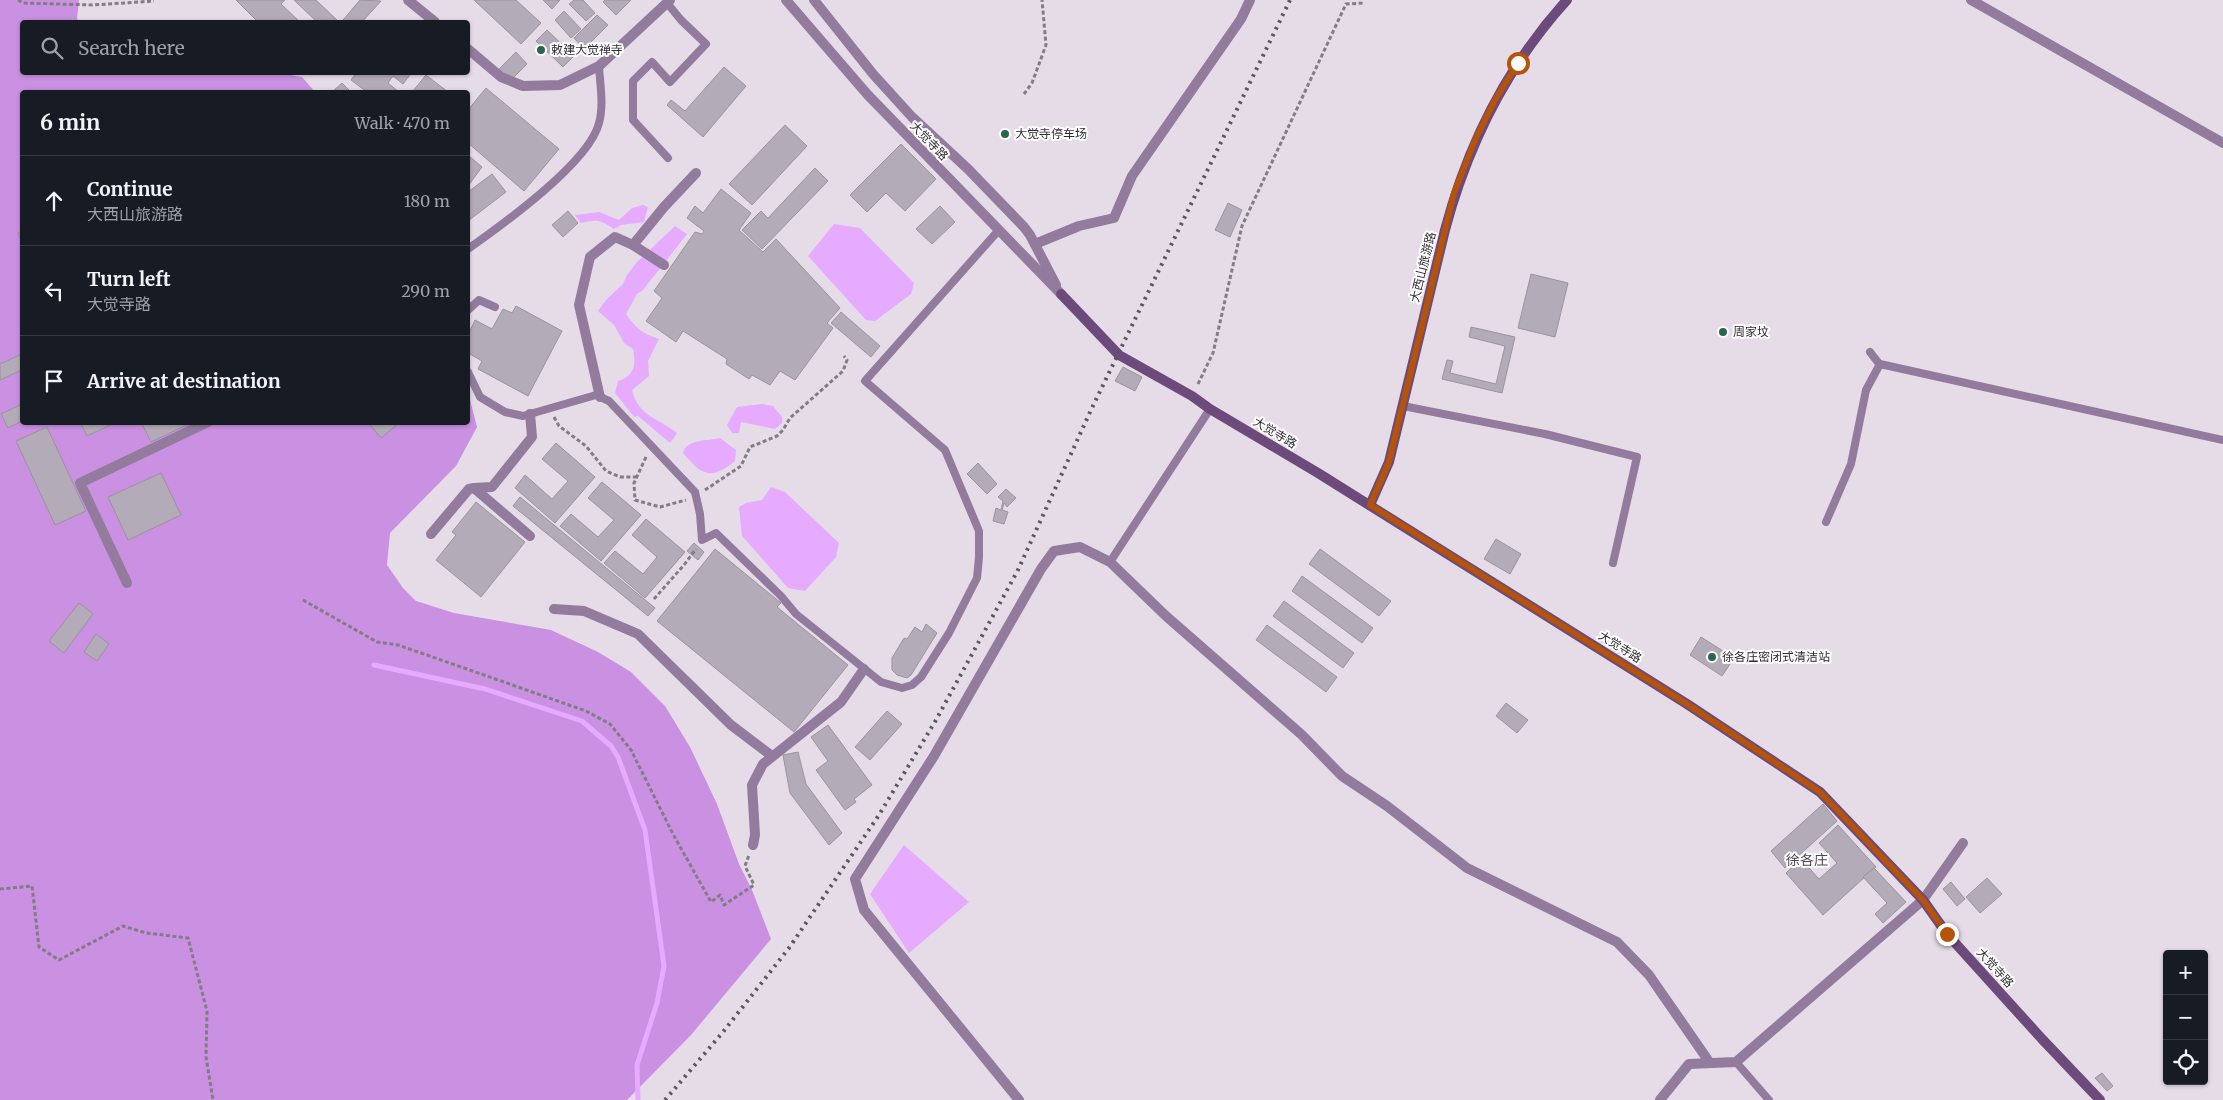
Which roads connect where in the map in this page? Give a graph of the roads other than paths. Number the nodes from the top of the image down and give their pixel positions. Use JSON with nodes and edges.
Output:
{"nodes":[{"id":1,"x":408,"y":0,"type":"edge"},
{"id":2,"x":786,"y":0,"type":"edge"},
{"id":3,"x":814,"y":0,"type":"edge"},
{"id":4,"x":1250,"y":0,"type":"edge"},
{"id":5,"x":1567,"y":0,"type":"edge"},
{"id":6,"x":1971,"y":0,"type":"edge"},
{"id":7,"x":669,"y":2,"type":"edge"},
{"id":8,"x":433,"y":20,"type":"edge"},
{"id":9,"x":470,"y":51,"type":"edge"},
{"id":10,"x":599,"y":66,"type":"junction"},
{"id":11,"x":2223,"y":143,"type":"edge"},
{"id":12,"x":668,"y":158,"type":"dead end"},
{"id":13,"x":696,"y":173,"type":"dead end"},
{"id":14,"x":998,"y":232,"type":"junction"},
{"id":15,"x":1035,"y":244,"type":"junction"},
{"id":16,"x":634,"y":245,"type":"junction"},
{"id":17,"x":470,"y":247,"type":"edge"},
{"id":18,"x":664,"y":265,"type":"dead end"},
{"id":19,"x":1061,"y":294,"type":"junction"},
{"id":20,"x":494,"y":307,"type":"dead end"},
{"id":21,"x":470,"y":308,"type":"edge"},
{"id":22,"x":1870,"y":352,"type":"dead end"},
{"id":23,"x":1880,"y":365,"type":"junction"},
{"id":24,"x":470,"y":376,"type":"edge"},
{"id":25,"x":600,"y":397,"type":"junction"},
{"id":26,"x":1403,"y":406,"type":"junction"},
{"id":27,"x":1210,"y":409,"type":"junction"},
{"id":28,"x":530,"y":414,"type":"junction"},
{"id":29,"x":202,"y":425,"type":"edge"},
{"id":30,"x":2223,"y":440,"type":"edge"},
{"id":31,"x":474,"y":488,"type":"junction"},
{"id":32,"x":1370,"y":505,"type":"junction"},
{"id":33,"x":1826,"y":522,"type":"dead end"},
{"id":34,"x":431,"y":534,"type":"dead end"},
{"id":35,"x":530,"y":536,"type":"dead end"},
{"id":36,"x":1110,"y":562,"type":"junction"},
{"id":37,"x":1613,"y":564,"type":"dead end"},
{"id":38,"x":127,"y":583,"type":"dead end"},
{"id":39,"x":554,"y":609,"type":"dead end"},
{"id":40,"x":864,"y":669,"type":"junction"},
{"id":41,"x":772,"y":756,"type":"junction"},
{"id":42,"x":1963,"y":843,"type":"dead end"},
{"id":43,"x":752,"y":845,"type":"road end"},
{"id":44,"x":1923,"y":900,"type":"junction"},
{"id":45,"x":1736,"y":1062,"type":"junction"},
{"id":46,"x":1710,"y":1063,"type":"junction"},
{"id":47,"x":1019,"y":1100,"type":"edge"},
{"id":48,"x":1660,"y":1100,"type":"edge"},
{"id":49,"x":1769,"y":1100,"type":"edge"},
{"id":50,"x":2100,"y":1100,"type":"edge"}],
"edges":[{"from":1,"to":8,"type":"street"},
{"from":2,"to":14,"type":"street","name":"大觉寺路"},
{"from":3,"to":15,"type":"street","name":"大觉寺路"},
{"from":4,"to":15,"type":"street"},
{"from":5,"to":26,"type":"street","name":"大西山旅游路"},
{"from":6,"to":11,"type":"street"},
{"from":7,"to":10,"type":"street"},
{"from":7,"to":12,"type":"lane"},
{"from":9,"to":10,"type":"street"},
{"from":10,"to":17,"type":"lane"},
{"from":13,"to":16,"type":"street"},
{"from":14,"to":19,"type":"street","name":"大觉寺路"},
{"from":14,"to":40,"type":"lane"},
{"from":15,"to":19,"type":"street","name":"大觉寺路"},
{"from":16,"to":18,"type":"street"},
{"from":16,"to":25,"type":"street"},
{"from":19,"to":27,"type":"street","name":"大觉寺路"},
{"from":20,"to":21,"type":"lane"},
{"from":22,"to":23,"type":"lane"},
{"from":23,"to":30,"type":"lane"},
{"from":23,"to":33,"type":"lane"},
{"from":24,"to":28,"type":"lane"},
{"from":25,"to":28,"type":"lane"},
{"from":25,"to":40,"type":"lane"},
{"from":26,"to":32,"type":"street","name":"大西山旅游路"},
{"from":26,"to":37,"type":"lane"},
{"from":27,"to":32,"type":"street","name":"大觉寺路"},
{"from":27,"to":36,"type":"lane"},
{"from":28,"to":31,"type":"street"},
{"from":29,"to":38,"type":"street"},
{"from":31,"to":34,"type":"street"},
{"from":31,"to":35,"type":"street"},
{"from":32,"to":44,"type":"street","name":"大觉寺路"},
{"from":36,"to":46,"type":"street"},
{"from":36,"to":47,"type":"street"},
{"from":39,"to":41,"type":"street"},
{"from":40,"to":41,"type":"street"},
{"from":41,"to":43,"type":"street"},
{"from":42,"to":44,"type":"street"},
{"from":44,"to":45,"type":"street"},
{"from":44,"to":50,"type":"street","name":"大觉寺路"},
{"from":45,"to":46,"type":"street"},
{"from":45,"to":49,"type":"lane"},
{"from":46,"to":48,"type":"street"}]}
